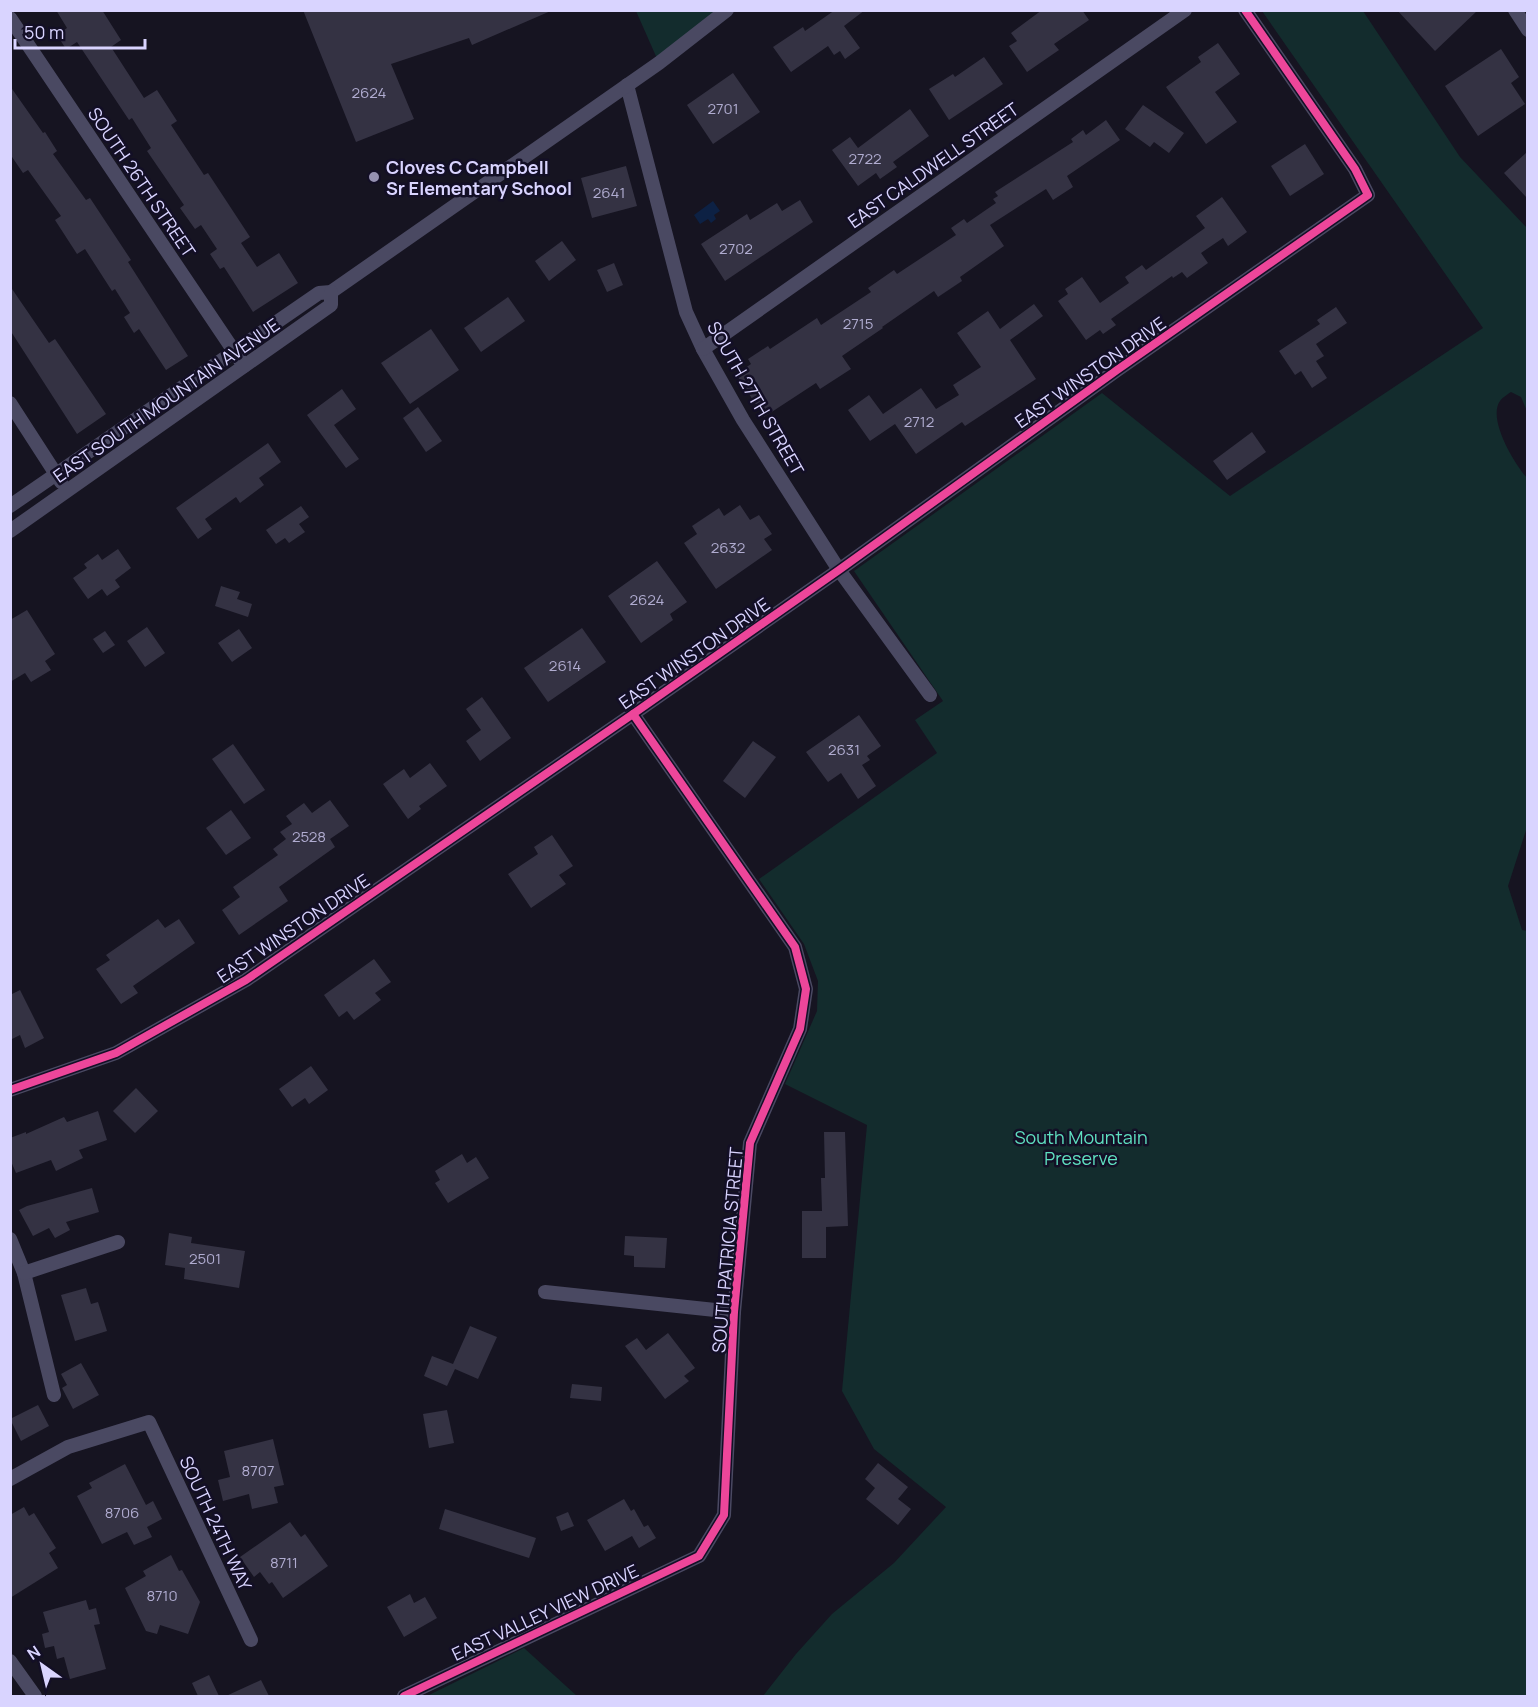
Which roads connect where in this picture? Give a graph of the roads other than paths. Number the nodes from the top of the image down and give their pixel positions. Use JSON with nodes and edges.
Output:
{"nodes":[{"id":1,"x":727,"y":10,"type":"edge"},
{"id":2,"x":1185,"y":10,"type":"edge"},
{"id":3,"x":1245,"y":10,"type":"edge"},
{"id":4,"x":1515,"y":10,"type":"edge"},
{"id":5,"x":10,"y":18,"type":"edge"},
{"id":6,"x":1527,"y":30,"type":"edge"},
{"id":7,"x":627,"y":85,"type":"junction"},
{"id":8,"x":331,"y":292,"type":"junction"},
{"id":9,"x":703,"y":349,"type":"junction"},
{"id":10,"x":234,"y":351,"type":"junction"},
{"id":11,"x":244,"y":366,"type":"junction"},
{"id":12,"x":10,"y":403,"type":"edge"},
{"id":13,"x":56,"y":474,"type":"junction"},
{"id":14,"x":67,"y":491,"type":"junction"},
{"id":15,"x":10,"y":506,"type":"edge"},
{"id":16,"x":10,"y":531,"type":"edge"},
{"id":17,"x":839,"y":570,"type":"junction"},
{"id":18,"x":930,"y":695,"type":"dead end"},
{"id":19,"x":633,"y":714,"type":"junction"},
{"id":20,"x":10,"y":1090,"type":"edge"},
{"id":21,"x":10,"y":1239,"type":"edge"},
{"id":22,"x":118,"y":1242,"type":"dead end"},
{"id":23,"x":24,"y":1273,"type":"junction"},
{"id":24,"x":545,"y":1292,"type":"dead end"},
{"id":25,"x":734,"y":1312,"type":"junction"},
{"id":26,"x":54,"y":1395,"type":"dead end"},
{"id":27,"x":10,"y":1479,"type":"edge"},
{"id":28,"x":699,"y":1556,"type":"joint"},
{"id":29,"x":251,"y":1640,"type":"dead end"},
{"id":30,"x":10,"y":1661,"type":"edge"},
{"id":31,"x":35,"y":1696,"type":"edge"},
{"id":32,"x":404,"y":1696,"type":"edge"}],
"edges":[{"from":1,"to":7,"type":"street","name":"EAST SOUTH MOUNTAIN AVENUE"},
{"from":2,"to":9,"type":"street","name":"EAST CALDWELL STREET"},
{"from":3,"to":17,"type":"street","name":"EAST WINSTON DRIVE"},
{"from":4,"to":6,"type":"street"},
{"from":5,"to":10,"type":"street","name":"SOUTH 26TH STREET"},
{"from":7,"to":8,"type":"street","name":"EAST SOUTH MOUNTAIN AVENUE"},
{"from":7,"to":9,"type":"street","name":"SOUTH 27TH STREET"},
{"from":8,"to":10,"type":"street","name":"EAST SOUTH MOUNTAIN AVENUE"},
{"from":8,"to":11,"type":"street","name":"EAST SOUTH MOUNTAIN AVENUE"},
{"from":9,"to":17,"type":"street","name":"SOUTH 27TH STREET"},
{"from":10,"to":11,"type":"street","name":"SOUTH 26TH STREET"},
{"from":10,"to":13,"type":"street","name":"EAST SOUTH MOUNTAIN AVENUE"},
{"from":11,"to":14,"type":"street","name":"EAST SOUTH MOUNTAIN AVENUE"},
{"from":12,"to":13,"type":"street"},
{"from":13,"to":14,"type":"street"},
{"from":13,"to":15,"type":"street","name":"EAST SOUTH MOUNTAIN AVENUE"},
{"from":14,"to":16,"type":"street","name":"EAST SOUTH MOUNTAIN AVENUE"},
{"from":17,"to":18,"type":"street","name":"SOUTH 27TH STREET"},
{"from":17,"to":19,"type":"street","name":"EAST WINSTON DRIVE"},
{"from":19,"to":20,"type":"street","name":"EAST WINSTON DRIVE"},
{"from":19,"to":25,"type":"street","name":"SOUTH PATRICIA STREET"},
{"from":21,"to":23,"type":"street"},
{"from":22,"to":23,"type":"street"},
{"from":23,"to":26,"type":"street"},
{"from":24,"to":25,"type":"street"},
{"from":25,"to":28,"type":"street","name":"SOUTH PATRICIA STREET"},
{"from":27,"to":29,"type":"street","name":"SOUTH 24TH WAY"},
{"from":28,"to":32,"type":"street","name":"EAST VALLEY VIEW DRIVE"},
{"from":30,"to":31,"type":"street"}]}
